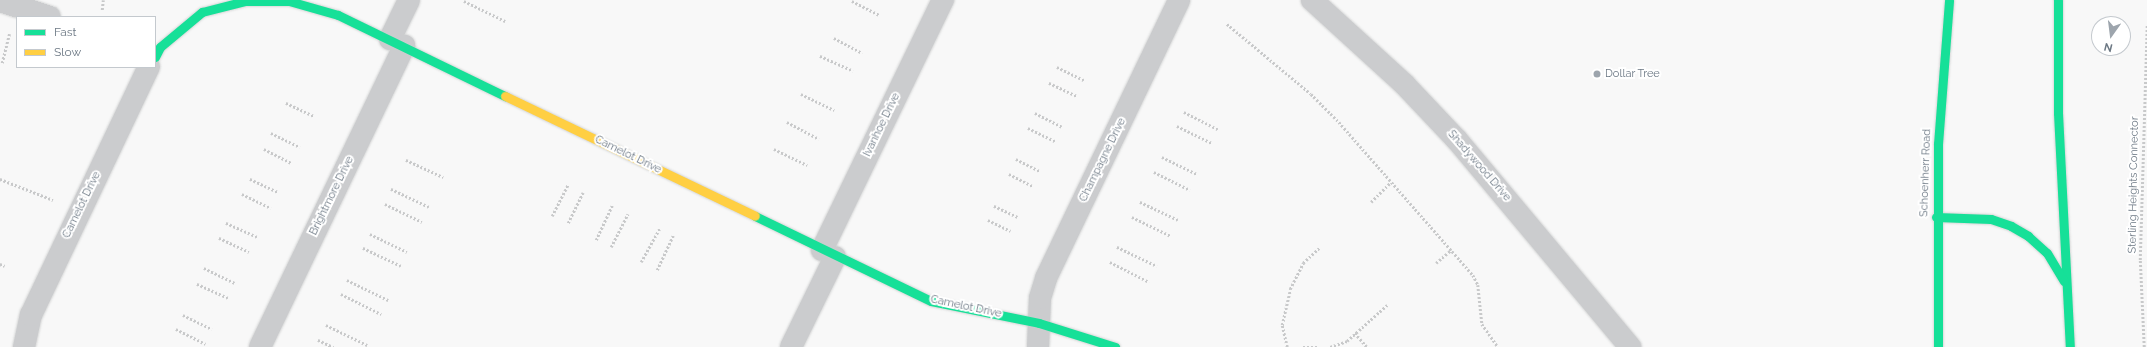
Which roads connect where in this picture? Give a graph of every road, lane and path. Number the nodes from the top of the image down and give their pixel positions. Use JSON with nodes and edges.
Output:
{"nodes":[{"id":1,"x":103,"y":0,"type":"edge"},
{"id":2,"x":409,"y":0,"type":"edge"},
{"id":3,"x":943,"y":0,"type":"edge"},
{"id":4,"x":1179,"y":0,"type":"edge"},
{"id":5,"x":1312,"y":0,"type":"edge"},
{"id":6,"x":1949,"y":0,"type":"edge"},
{"id":7,"x":2058,"y":0,"type":"edge"},
{"id":8,"x":0,"y":1,"type":"edge"},
{"id":9,"x":464,"y":1,"type":"dead end"},
{"id":10,"x":852,"y":1,"type":"dead end"},
{"id":11,"x":102,"y":10,"type":"dead end"},
{"id":12,"x":880,"y":15,"type":"dead end"},
{"id":13,"x":47,"y":16,"type":"edge"},
{"id":14,"x":505,"y":21,"type":"dead end"},
{"id":15,"x":1227,"y":24,"type":"dead end"},
{"id":16,"x":2147,"y":24,"type":"edge"},
{"id":17,"x":10,"y":25,"type":"dead end"},
{"id":18,"x":834,"y":38,"type":"dead end"},
{"id":19,"x":397,"y":43,"type":"junction"},
{"id":20,"x":157,"y":49,"type":"edge"},
{"id":21,"x":862,"y":53,"type":"dead end"},
{"id":22,"x":820,"y":56,"type":"dead end"},
{"id":23,"x":2,"y":63,"type":"dead end"},
{"id":24,"x":1057,"y":67,"type":"dead end"},
{"id":25,"x":150,"y":68,"type":"edge"},
{"id":26,"x":853,"y":71,"type":"dead end"},
{"id":27,"x":1084,"y":80,"type":"dead end"},
{"id":28,"x":1050,"y":83,"type":"dead end"},
{"id":29,"x":801,"y":94,"type":"dead end"},
{"id":30,"x":1077,"y":96,"type":"dead end"},
{"id":31,"x":286,"y":103,"type":"dead end"},
{"id":32,"x":834,"y":110,"type":"dead end"},
{"id":33,"x":1184,"y":112,"type":"dead end"},
{"id":34,"x":1035,"y":113,"type":"dead end"},
{"id":35,"x":314,"y":116,"type":"dead end"},
{"id":36,"x":787,"y":122,"type":"dead end"},
{"id":37,"x":1177,"y":126,"type":"dead end"},
{"id":38,"x":1062,"y":127,"type":"dead end"},
{"id":39,"x":1028,"y":128,"type":"dead end"},
{"id":40,"x":1218,"y":129,"type":"dead end"},
{"id":41,"x":271,"y":133,"type":"dead end"},
{"id":42,"x":820,"y":139,"type":"dead end"},
{"id":43,"x":1055,"y":141,"type":"dead end"},
{"id":44,"x":1212,"y":143,"type":"dead end"},
{"id":45,"x":300,"y":147,"type":"dead end"},
{"id":46,"x":774,"y":148,"type":"dead end"},
{"id":47,"x":264,"y":149,"type":"dead end"},
{"id":48,"x":1162,"y":157,"type":"dead end"},
{"id":49,"x":406,"y":160,"type":"dead end"},
{"id":50,"x":1016,"y":160,"type":"dead end"},
{"id":51,"x":292,"y":163,"type":"dead end"},
{"id":52,"x":807,"y":165,"type":"dead end"},
{"id":53,"x":1040,"y":171,"type":"dead end"},
{"id":54,"x":1154,"y":172,"type":"dead end"},
{"id":55,"x":1009,"y":174,"type":"dead end"},
{"id":56,"x":1197,"y":174,"type":"dead end"},
{"id":57,"x":443,"y":177,"type":"dead end"},
{"id":58,"x":0,"y":179,"type":"edge"},
{"id":59,"x":250,"y":179,"type":"dead end"},
{"id":60,"x":1392,"y":182,"type":"junction"},
{"id":61,"x":568,"y":185,"type":"dead end"},
{"id":62,"x":1033,"y":186,"type":"dead end"},
{"id":63,"x":391,"y":189,"type":"dead end"},
{"id":64,"x":1190,"y":190,"type":"dead end"},
{"id":65,"x":278,"y":192,"type":"dead end"},
{"id":66,"x":583,"y":192,"type":"dead end"},
{"id":67,"x":242,"y":194,"type":"dead end"},
{"id":68,"x":55,"y":202,"type":"dead end"},
{"id":69,"x":1140,"y":202,"type":"dead end"},
{"id":70,"x":1371,"y":202,"type":"dead end"},
{"id":71,"x":385,"y":204,"type":"dead end"},
{"id":72,"x":612,"y":206,"type":"dead end"},
{"id":73,"x":994,"y":206,"type":"dead end"},
{"id":74,"x":429,"y":207,"type":"dead end"},
{"id":75,"x":271,"y":208,"type":"dead end"},
{"id":76,"x":628,"y":214,"type":"dead end"},
{"id":77,"x":552,"y":216,"type":"dead end"},
{"id":78,"x":1018,"y":217,"type":"dead end"},
{"id":79,"x":1132,"y":217,"type":"dead end"},
{"id":80,"x":1936,"y":217,"type":"junction"},
{"id":81,"x":988,"y":220,"type":"dead end"},
{"id":82,"x":1178,"y":220,"type":"dead end"},
{"id":83,"x":422,"y":222,"type":"dead end"},
{"id":84,"x":226,"y":223,"type":"dead end"},
{"id":85,"x":568,"y":223,"type":"dead end"},
{"id":86,"x":658,"y":229,"type":"dead end"},
{"id":87,"x":1011,"y":231,"type":"dead end"},
{"id":88,"x":370,"y":234,"type":"dead end"},
{"id":89,"x":673,"y":236,"type":"dead end"},
{"id":90,"x":1171,"y":236,"type":"dead end"},
{"id":91,"x":257,"y":237,"type":"dead end"},
{"id":92,"x":219,"y":238,"type":"dead end"},
{"id":93,"x":596,"y":240,"type":"dead end"},
{"id":94,"x":611,"y":247,"type":"dead end"},
{"id":95,"x":1117,"y":247,"type":"dead end"},
{"id":96,"x":363,"y":248,"type":"dead end"},
{"id":97,"x":1320,"y":248,"type":"dead end"},
{"id":98,"x":1451,"y":250,"type":"junction"},
{"id":99,"x":249,"y":252,"type":"dead end"},
{"id":100,"x":407,"y":252,"type":"dead end"},
{"id":101,"x":829,"y":253,"type":"junction"},
{"id":102,"x":641,"y":262,"type":"dead end"},
{"id":103,"x":1110,"y":262,"type":"dead end"},
{"id":104,"x":1436,"y":263,"type":"dead end"},
{"id":105,"x":0,"y":264,"type":"edge"},
{"id":106,"x":5,"y":266,"type":"dead end"},
{"id":107,"x":401,"y":266,"type":"dead end"},
{"id":108,"x":1157,"y":266,"type":"dead end"},
{"id":109,"x":204,"y":268,"type":"dead end"},
{"id":110,"x":657,"y":270,"type":"dead end"},
{"id":111,"x":347,"y":280,"type":"dead end"},
{"id":112,"x":1149,"y":282,"type":"dead end"},
{"id":113,"x":2065,"y":282,"type":"junction"},
{"id":114,"x":235,"y":283,"type":"dead end"},
{"id":115,"x":198,"y":284,"type":"dead end"},
{"id":116,"x":341,"y":294,"type":"dead end"},
{"id":117,"x":228,"y":298,"type":"dead end"},
{"id":118,"x":388,"y":300,"type":"dead end"},
{"id":119,"x":1387,"y":306,"type":"dead end"},
{"id":120,"x":381,"y":314,"type":"dead end"},
{"id":121,"x":183,"y":315,"type":"dead end"},
{"id":122,"x":1039,"y":323,"type":"junction"},
{"id":123,"x":326,"y":325,"type":"dead end"},
{"id":124,"x":176,"y":329,"type":"dead end"},
{"id":125,"x":212,"y":329,"type":"dead end"},
{"id":126,"x":1355,"y":334,"type":"junction"},
{"id":127,"x":318,"y":340,"type":"dead end"},
{"id":128,"x":205,"y":344,"type":"dead end"},
{"id":129,"x":367,"y":345,"type":"dead end"},
{"id":130,"x":24,"y":347,"type":"edge"},
{"id":131,"x":260,"y":347,"type":"edge"},
{"id":132,"x":333,"y":347,"type":"edge"},
{"id":133,"x":791,"y":347,"type":"edge"},
{"id":134,"x":1038,"y":347,"type":"edge"},
{"id":135,"x":1115,"y":347,"type":"edge"},
{"id":136,"x":1287,"y":347,"type":"edge"},
{"id":137,"x":1303,"y":347,"type":"edge"},
{"id":138,"x":1319,"y":347,"type":"edge"},
{"id":139,"x":1330,"y":347,"type":"edge"},
{"id":140,"x":1367,"y":347,"type":"edge"},
{"id":141,"x":1498,"y":347,"type":"edge"},
{"id":142,"x":1630,"y":347,"type":"edge"},
{"id":143,"x":1938,"y":347,"type":"edge"},
{"id":144,"x":2070,"y":347,"type":"edge"},
{"id":145,"x":2144,"y":347,"type":"edge"}],
"edges":[{"from":1,"to":11,"type":"path"},
{"from":2,"to":19,"type":"street","name":"Brightmore Drive"},
{"from":3,"to":101,"type":"street","name":"Ivanhoe Drive"},
{"from":4,"to":122,"type":"street","name":"Champagne Drive"},
{"from":5,"to":142,"type":"street","name":"Shadywood Drive"},
{"from":6,"to":80,"type":"street","name":"Schoenherr Road"},
{"from":7,"to":113,"type":"street"},
{"from":8,"to":13,"type":"street"},
{"from":9,"to":14,"type":"path"},
{"from":10,"to":12,"type":"path"},
{"from":15,"to":60,"type":"path"},
{"from":16,"to":145,"type":"path","name":"Sterling Heights Connector"},
{"from":17,"to":23,"type":"path"},
{"from":18,"to":21,"type":"path"},
{"from":19,"to":20,"type":"street","name":"Camelot Drive"},
{"from":19,"to":101,"type":"street","name":"Camelot Drive"},
{"from":19,"to":131,"type":"street","name":"Brightmore Drive"},
{"from":22,"to":26,"type":"path"},
{"from":24,"to":27,"type":"path"},
{"from":25,"to":130,"type":"street","name":"Camelot Drive"},
{"from":28,"to":30,"type":"path"},
{"from":29,"to":32,"type":"path"},
{"from":31,"to":35,"type":"path"},
{"from":33,"to":40,"type":"path"},
{"from":34,"to":38,"type":"path"},
{"from":36,"to":42,"type":"path"},
{"from":37,"to":44,"type":"path"},
{"from":39,"to":43,"type":"path"},
{"from":41,"to":45,"type":"path"},
{"from":46,"to":52,"type":"path"},
{"from":47,"to":51,"type":"path"},
{"from":48,"to":56,"type":"path"},
{"from":49,"to":57,"type":"path"},
{"from":50,"to":53,"type":"path"},
{"from":54,"to":64,"type":"path"},
{"from":55,"to":62,"type":"path"},
{"from":58,"to":68,"type":"path"},
{"from":59,"to":65,"type":"path"},
{"from":60,"to":70,"type":"path"},
{"from":60,"to":98,"type":"path"},
{"from":61,"to":77,"type":"path"},
{"from":63,"to":74,"type":"path"},
{"from":66,"to":85,"type":"path"},
{"from":67,"to":75,"type":"path"},
{"from":69,"to":82,"type":"path"},
{"from":71,"to":83,"type":"path"},
{"from":72,"to":93,"type":"path"},
{"from":73,"to":78,"type":"path"},
{"from":76,"to":94,"type":"path"},
{"from":79,"to":90,"type":"path"},
{"from":80,"to":113,"type":"street"},
{"from":80,"to":143,"type":"street","name":"Schoenherr Road"},
{"from":81,"to":87,"type":"path"},
{"from":84,"to":91,"type":"path"},
{"from":86,"to":102,"type":"path"},
{"from":88,"to":100,"type":"path"},
{"from":89,"to":110,"type":"path"},
{"from":92,"to":99,"type":"path"},
{"from":95,"to":108,"type":"path"},
{"from":96,"to":107,"type":"path"},
{"from":97,"to":136,"type":"path"},
{"from":98,"to":104,"type":"path"},
{"from":98,"to":141,"type":"path"},
{"from":101,"to":122,"type":"street","name":"Camelot Drive"},
{"from":101,"to":133,"type":"street","name":"Ivanhoe Drive"},
{"from":103,"to":112,"type":"path"},
{"from":105,"to":106,"type":"path"},
{"from":109,"to":114,"type":"path"},
{"from":111,"to":118,"type":"path"},
{"from":113,"to":144,"type":"street"},
{"from":115,"to":117,"type":"path"},
{"from":116,"to":120,"type":"path"},
{"from":119,"to":126,"type":"path"},
{"from":121,"to":125,"type":"path"},
{"from":122,"to":134,"type":"street","name":"Champagne Drive"},
{"from":122,"to":135,"type":"street","name":"Camelot Drive"},
{"from":123,"to":129,"type":"path"},
{"from":124,"to":128,"type":"path"},
{"from":126,"to":139,"type":"path"},
{"from":126,"to":140,"type":"path"},
{"from":127,"to":132,"type":"path"},
{"from":137,"to":138,"type":"path"}]}
